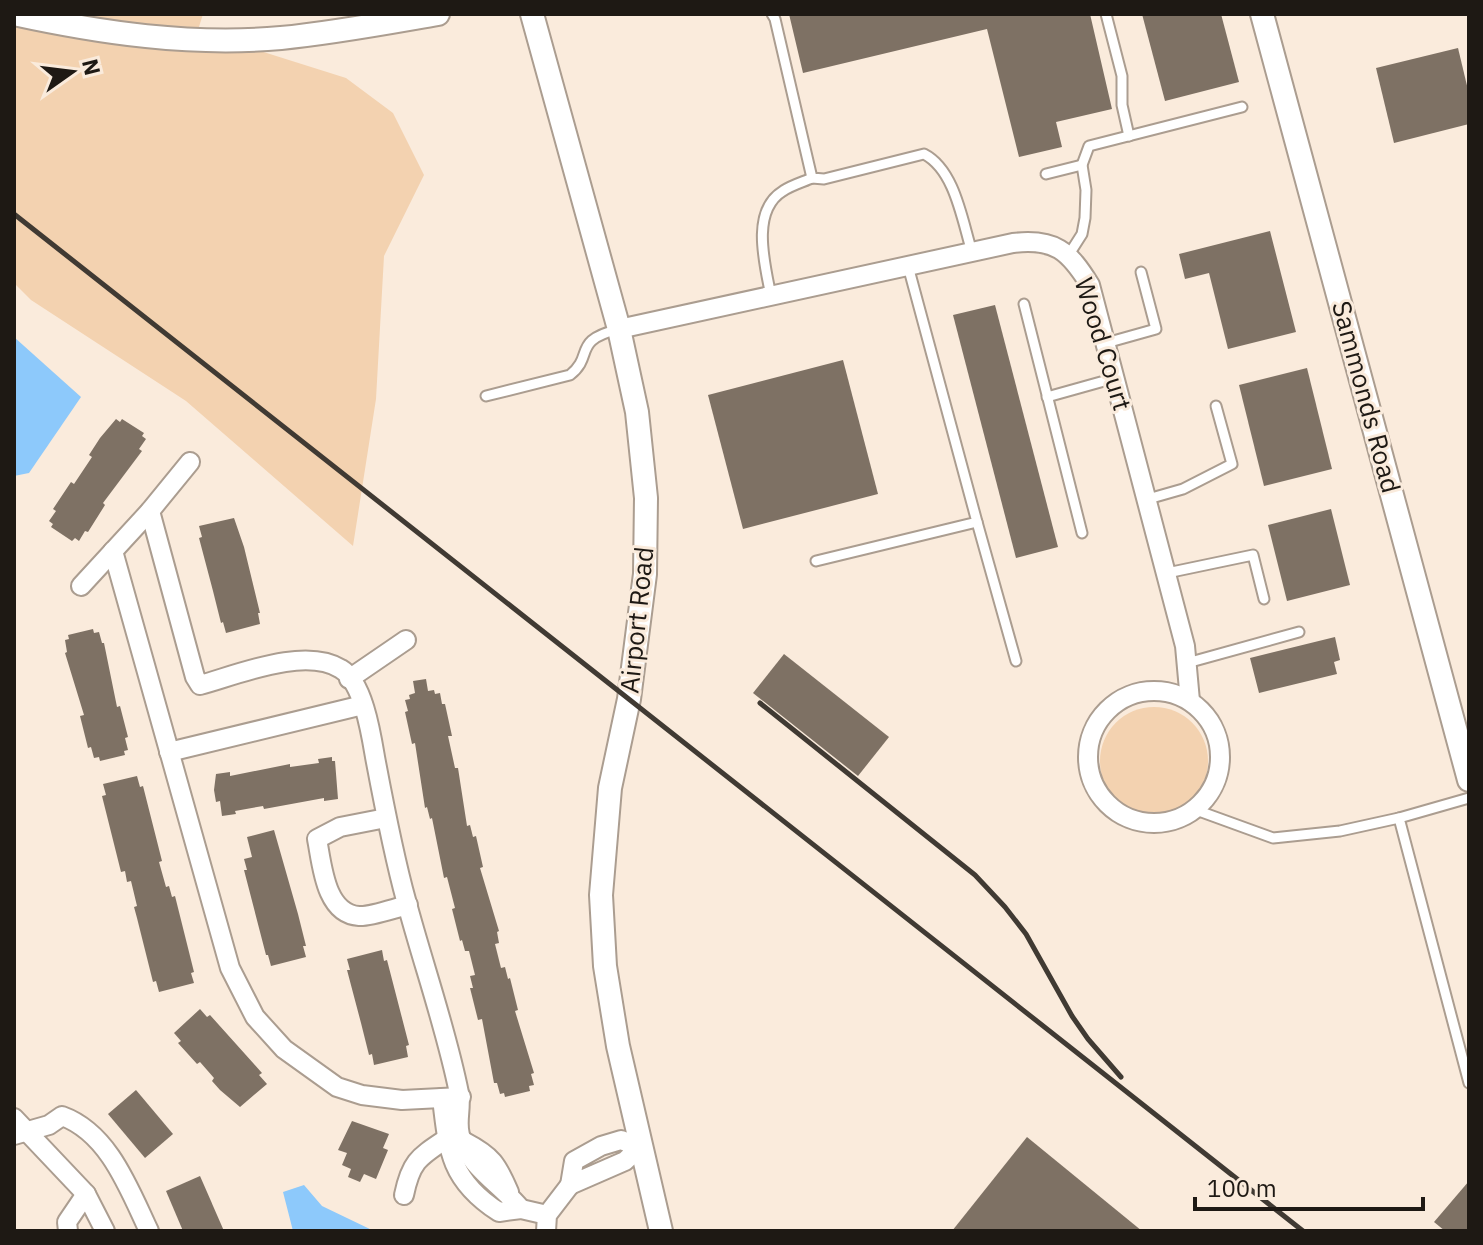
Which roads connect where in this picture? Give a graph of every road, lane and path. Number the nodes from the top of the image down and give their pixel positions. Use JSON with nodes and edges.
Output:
{"nodes":[{"id":1,"x":14,"y":14,"type":"edge"},
{"id":2,"x":438,"y":14,"type":"edge"},
{"id":3,"x":532,"y":14,"type":"edge"},
{"id":4,"x":772,"y":14,"type":"edge"},
{"id":5,"x":1106,"y":14,"type":"edge"},
{"id":6,"x":1262,"y":14,"type":"edge"},
{"id":7,"x":373,"y":20,"type":"edge"},
{"id":8,"x":1242,"y":107,"type":"dead end"},
{"id":9,"x":1129,"y":136,"type":"junction"},
{"id":10,"x":1082,"y":165,"type":"junction"},
{"id":11,"x":1046,"y":174,"type":"dead end"},
{"id":12,"x":812,"y":178,"type":"junction"},
{"id":13,"x":972,"y":252,"type":"junction"},
{"id":14,"x":1068,"y":256,"type":"junction"},
{"id":15,"x":908,"y":266,"type":"junction"},
{"id":16,"x":1141,"y":272,"type":"dead end"},
{"id":17,"x":771,"y":296,"type":"junction"},
{"id":18,"x":1024,"y":304,"type":"dead end"},
{"id":19,"x":619,"y":329,"type":"junction"},
{"id":20,"x":1106,"y":343,"type":"junction"},
{"id":21,"x":1115,"y":378,"type":"junction"},
{"id":22,"x":486,"y":396,"type":"dead end"},
{"id":23,"x":1047,"y":397,"type":"junction"},
{"id":24,"x":1216,"y":406,"type":"dead end"},
{"id":25,"x":190,"y":462,"type":"dead end"},
{"id":26,"x":1148,"y":499,"type":"junction"},
{"id":27,"x":150,"y":511,"type":"junction"},
{"id":28,"x":977,"y":522,"type":"junction"},
{"id":29,"x":1082,"y":533,"type":"dead end"},
{"id":30,"x":113,"y":551,"type":"junction"},
{"id":31,"x":816,"y":561,"type":"dead end"},
{"id":32,"x":1167,"y":573,"type":"junction"},
{"id":33,"x":81,"y":586,"type":"dead end"},
{"id":34,"x":1264,"y":599,"type":"dead end"},
{"id":35,"x":1299,"y":632,"type":"dead end"},
{"id":36,"x":406,"y":640,"type":"dead end"},
{"id":37,"x":1016,"y":661,"type":"dead end"},
{"id":38,"x":1187,"y":663,"type":"junction"},
{"id":39,"x":349,"y":679,"type":"junction"},
{"id":40,"x":1190,"y":701,"type":"junction"},
{"id":41,"x":363,"y":705,"type":"junction"},
{"id":42,"x":1464,"y":742,"type":"edge"},
{"id":43,"x":169,"y":752,"type":"junction"},
{"id":44,"x":1469,"y":780,"type":"edge"},
{"id":45,"x":1469,"y":798,"type":"edge"},
{"id":46,"x":1196,"y":810,"type":"junction"},
{"id":47,"x":386,"y":818,"type":"junction"},
{"id":48,"x":1399,"y":818,"type":"junction"},
{"id":49,"x":408,"y":905,"type":"junction"},
{"id":50,"x":1469,"y":1083,"type":"edge"},
{"id":51,"x":451,"y":1098,"type":"junction"},
{"id":52,"x":14,"y":1118,"type":"edge"},
{"id":53,"x":21,"y":1133,"type":"edge"},
{"id":54,"x":452,"y":1141,"type":"junction"},
{"id":55,"x":640,"y":1147,"type":"junction"},
{"id":56,"x":86,"y":1194,"type":"junction"},
{"id":57,"x":404,"y":1195,"type":"dead end"},
{"id":58,"x":514,"y":1205,"type":"junction"},
{"id":59,"x":546,"y":1223,"type":"edge"},
{"id":60,"x":68,"y":1231,"type":"edge"},
{"id":61,"x":105,"y":1231,"type":"edge"},
{"id":62,"x":149,"y":1231,"type":"edge"},
{"id":63,"x":661,"y":1231,"type":"edge"}],
"edges":[{"from":1,"to":7,"type":"street"},
{"from":2,"to":7,"type":"street"},
{"from":3,"to":19,"type":"street","name":"Airport Road"},
{"from":4,"to":12,"type":"lane"},
{"from":5,"to":9,"type":"lane"},
{"from":6,"to":42,"type":"street","name":"Sammonds Road"},
{"from":8,"to":9,"type":"lane"},
{"from":9,"to":10,"type":"lane"},
{"from":10,"to":11,"type":"lane"},
{"from":10,"to":14,"type":"lane"},
{"from":12,"to":13,"type":"lane"},
{"from":12,"to":17,"type":"lane"},
{"from":13,"to":14,"type":"street","name":"Wood Court"},
{"from":13,"to":15,"type":"street","name":"Wood Court"},
{"from":14,"to":20,"type":"street","name":"Wood Court"},
{"from":15,"to":17,"type":"street","name":"Wood Court"},
{"from":15,"to":28,"type":"lane"},
{"from":16,"to":20,"type":"lane"},
{"from":17,"to":19,"type":"street","name":"Wood Court"},
{"from":18,"to":23,"type":"lane"},
{"from":19,"to":22,"type":"lane"},
{"from":19,"to":55,"type":"street","name":"Airport Road"},
{"from":20,"to":21,"type":"street","name":"Wood Court"},
{"from":21,"to":23,"type":"lane"},
{"from":21,"to":26,"type":"street","name":"Wood Court"},
{"from":23,"to":29,"type":"lane"},
{"from":24,"to":26,"type":"lane"},
{"from":25,"to":27,"type":"street"},
{"from":26,"to":32,"type":"street","name":"Wood Court"},
{"from":27,"to":30,"type":"street"},
{"from":27,"to":39,"type":"street"},
{"from":28,"to":31,"type":"lane"},
{"from":28,"to":37,"type":"lane"},
{"from":30,"to":33,"type":"street"},
{"from":30,"to":43,"type":"street"},
{"from":32,"to":34,"type":"lane"},
{"from":32,"to":38,"type":"street","name":"Wood Court"},
{"from":35,"to":38,"type":"lane"},
{"from":36,"to":39,"type":"street"},
{"from":38,"to":40,"type":"street","name":"Wood Court"},
{"from":39,"to":41,"type":"street"},
{"from":40,"to":46,"type":"street"},
{"from":40,"to":46,"type":"street"},
{"from":41,"to":43,"type":"street"},
{"from":41,"to":47,"type":"street"},
{"from":42,"to":44,"type":"street","name":"Sammonds Road"},
{"from":43,"to":51,"type":"street"},
{"from":45,"to":48,"type":"lane"},
{"from":46,"to":48,"type":"lane"},
{"from":47,"to":49,"type":"street"},
{"from":47,"to":49,"type":"street"},
{"from":48,"to":50,"type":"lane"},
{"from":49,"to":51,"type":"street"},
{"from":51,"to":54,"type":"street"},
{"from":52,"to":53,"type":"street"},
{"from":53,"to":56,"type":"street"},
{"from":53,"to":62,"type":"street"},
{"from":54,"to":57,"type":"street"},
{"from":54,"to":58,"type":"street"},
{"from":54,"to":58,"type":"street"},
{"from":55,"to":59,"type":"street"},
{"from":55,"to":63,"type":"street","name":"Airport Road"},
{"from":56,"to":60,"type":"street"},
{"from":56,"to":61,"type":"street"},
{"from":58,"to":59,"type":"street"}]}
